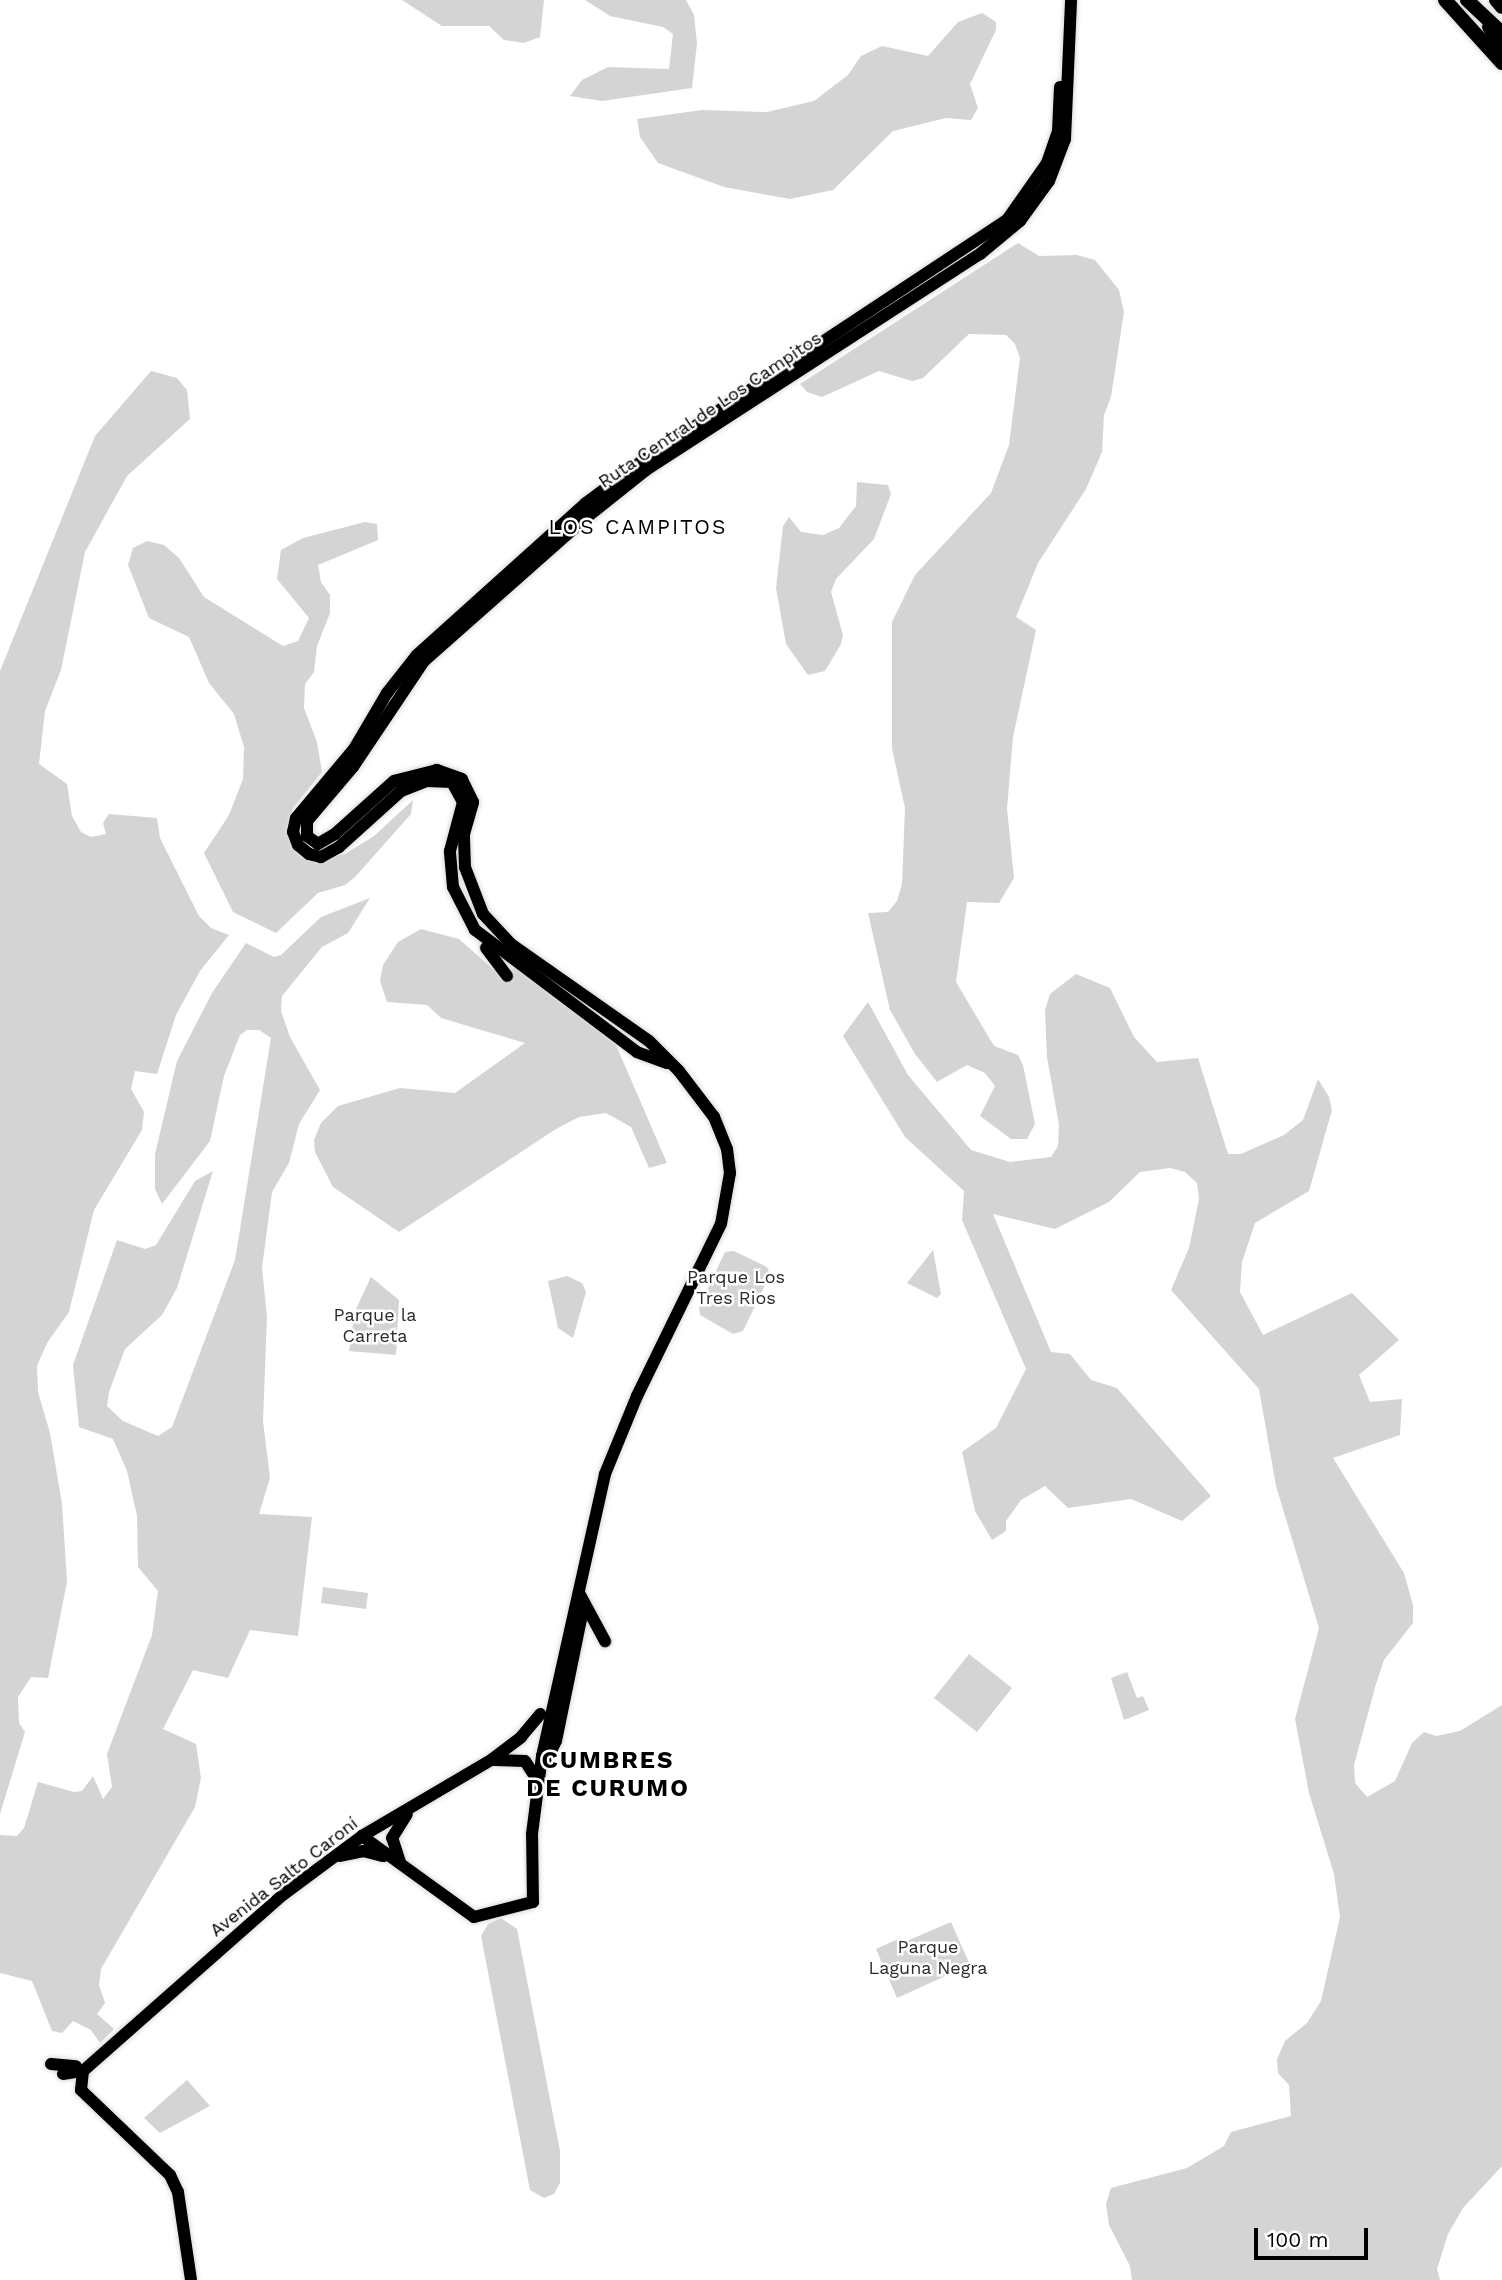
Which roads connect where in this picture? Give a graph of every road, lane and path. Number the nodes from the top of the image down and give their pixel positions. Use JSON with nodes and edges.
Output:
{"nodes":[{"id":1,"x":1063,"y":0,"type":"edge"},
{"id":2,"x":1071,"y":0,"type":"edge"},
{"id":3,"x":1445,"y":0,"type":"edge"},
{"id":4,"x":1467,"y":0,"type":"edge"},
{"id":5,"x":1496,"y":0,"type":"edge"},
{"id":6,"x":1502,"y":7,"type":"edge"},
{"id":7,"x":1486,"y":19,"type":"junction"},
{"id":8,"x":1502,"y":33,"type":"edge"},
{"id":9,"x":1502,"y":46,"type":"edge"},
{"id":10,"x":1502,"y":63,"type":"edge"},
{"id":11,"x":475,"y":930,"type":"junction"},
{"id":12,"x":507,"y":976,"type":"dead end"},
{"id":13,"x":671,"y":1064,"type":"junction"},
{"id":14,"x":579,"y":1593,"type":"junction"},
{"id":15,"x":605,"y":1641,"type":"dead end"},
{"id":16,"x":559,"y":1696,"type":"junction"},
{"id":17,"x":491,"y":1760,"type":"junction"},
{"id":18,"x":538,"y":1782,"type":"junction"},
{"id":19,"x":424,"y":1801,"type":"junction"},
{"id":20,"x":362,"y":1836,"type":"junction"},
{"id":21,"x":333,"y":1858,"type":"junction"},
{"id":22,"x":404,"y":1868,"type":"junction"},
{"id":23,"x":51,"y":2064,"type":"dead end"},
{"id":24,"x":86,"y":2068,"type":"junction"},
{"id":25,"x":63,"y":2074,"type":"dead end"},
{"id":26,"x":191,"y":2280,"type":"edge"}],
"edges":[{"from":1,"to":11,"type":"main road","name":"Ruta Central de Los Campitos"},
{"from":2,"to":13,"type":"main road","name":"Ruta Central de Los Campitos"},
{"from":3,"to":10,"type":"highway"},
{"from":4,"to":7,"type":"highway"},
{"from":5,"to":6,"type":"highway"},
{"from":7,"to":8,"type":"highway"},
{"from":7,"to":9,"type":"highway"},
{"from":11,"to":12,"type":"main road"},
{"from":11,"to":13,"type":"main road","name":"Ruta Central de Los Campitos"},
{"from":13,"to":14,"type":"main road"},
{"from":14,"to":15,"type":"main road"},
{"from":14,"to":16,"type":"main road"},
{"from":16,"to":17,"type":"main road","name":"Avenida Salto Caroní"},
{"from":16,"to":18,"type":"main road"},
{"from":17,"to":18,"type":"main road"},
{"from":17,"to":19,"type":"main road","name":"Avenida Salto Caroní"},
{"from":18,"to":22,"type":"main road"},
{"from":19,"to":20,"type":"main road","name":"Avenida Salto Caroní"},
{"from":19,"to":22,"type":"main road"},
{"from":20,"to":21,"type":"main road","name":"Avenida Salto Caroní"},
{"from":20,"to":22,"type":"main road"},
{"from":21,"to":22,"type":"main road"},
{"from":21,"to":24,"type":"main road","name":"Avenida Salto Caroní"},
{"from":23,"to":24,"type":"main road"},
{"from":24,"to":25,"type":"main road"},
{"from":24,"to":26,"type":"main road"}]}
